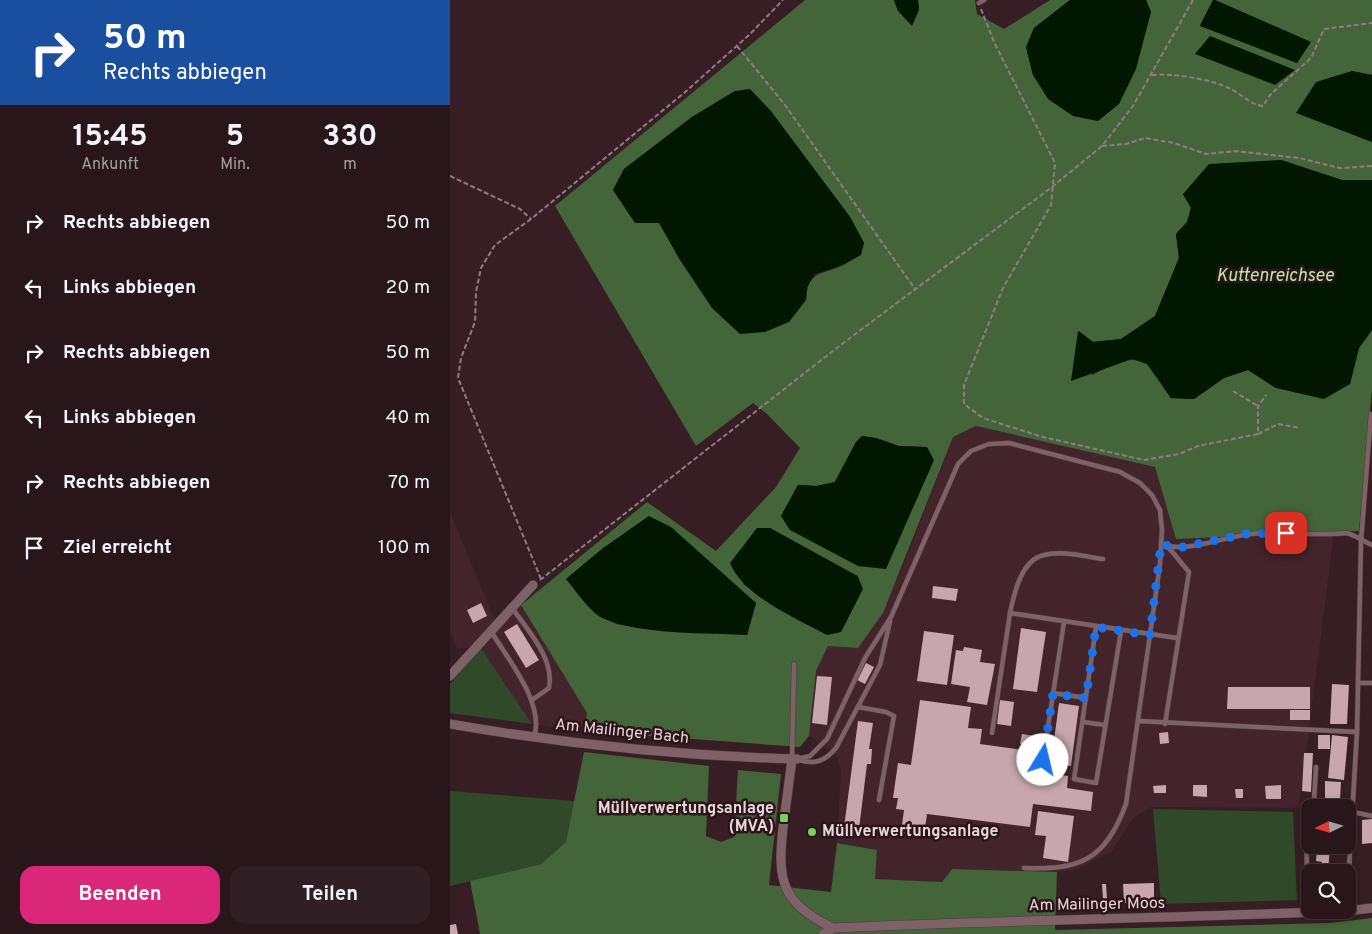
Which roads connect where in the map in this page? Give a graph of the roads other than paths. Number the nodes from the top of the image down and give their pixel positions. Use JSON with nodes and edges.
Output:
{"nodes":[{"id":1,"x":1372,"y":414,"type":"edge"},
{"id":2,"x":1361,"y":541,"type":"junction"},
{"id":3,"x":1161,"y":544,"type":"junction"},
{"id":4,"x":1372,"y":545,"type":"edge"},
{"id":5,"x":1169,"y":548,"type":"junction"},
{"id":6,"x":1103,"y":559,"type":"dead end"},
{"id":7,"x":533,"y":586,"type":"road end"},
{"id":8,"x":513,"y":609,"type":"junction"},
{"id":9,"x":1010,"y":613,"type":"junction"},
{"id":10,"x":890,"y":618,"type":"junction"},
{"id":11,"x":1064,"y":622,"type":"junction"},
{"id":12,"x":1096,"y":627,"type":"junction"},
{"id":13,"x":490,"y":630,"type":"junction"},
{"id":14,"x":1121,"y":630,"type":"junction"},
{"id":15,"x":1150,"y":635,"type":"junction"},
{"id":16,"x":1177,"y":638,"type":"junction"},
{"id":17,"x":794,"y":664,"type":"dead end"},
{"id":18,"x":450,"y":676,"type":"edge"},
{"id":19,"x":1358,"y":683,"type":"junction"},
{"id":20,"x":1372,"y":683,"type":"edge"},
{"id":21,"x":1053,"y":694,"type":"junction"},
{"id":22,"x":1086,"y":698,"type":"junction"},
{"id":23,"x":532,"y":700,"type":"junction"},
{"id":24,"x":858,"y":707,"type":"junction"},
{"id":25,"x":1138,"y":721,"type":"junction"},
{"id":26,"x":1082,"y":722,"type":"junction"},
{"id":27,"x":450,"y":724,"type":"edge"},
{"id":28,"x":1166,"y":724,"type":"junction"},
{"id":29,"x":1105,"y":725,"type":"junction"},
{"id":30,"x":1357,"y":732,"type":"junction"},
{"id":31,"x":992,"y":733,"type":"dead end"},
{"id":32,"x":534,"y":737,"type":"junction"},
{"id":33,"x":795,"y":759,"type":"junction"},
{"id":34,"x":1043,"y":760,"type":"dead end"},
{"id":35,"x":1316,"y":766,"type":"dead end"},
{"id":36,"x":1314,"y":799,"type":"edge"},
{"id":37,"x":1350,"y":799,"type":"edge"},
{"id":38,"x":879,"y":800,"type":"dead end"},
{"id":39,"x":1356,"y":813,"type":"edge"},
{"id":40,"x":1372,"y":816,"type":"edge"},
{"id":41,"x":1024,"y":868,"type":"dead end"},
{"id":42,"x":1372,"y":908,"type":"edge"},
{"id":43,"x":1356,"y":909,"type":"edge"},
{"id":44,"x":1301,"y":913,"type":"edge"},
{"id":45,"x":833,"y":928,"type":"junction"},
{"id":46,"x":823,"y":934,"type":"edge"}],
"edges":[{"from":1,"to":2,"type":"lane"},
{"from":2,"to":4,"type":"lane"},
{"from":2,"to":5,"type":"lane"},
{"from":2,"to":19,"type":"lane"},
{"from":3,"to":5,"type":"lane"},
{"from":3,"to":10,"type":"lane"},
{"from":3,"to":15,"type":"lane"},
{"from":5,"to":16,"type":"lane"},
{"from":6,"to":9,"type":"lane"},
{"from":7,"to":8,"type":"street"},
{"from":8,"to":13,"type":"street"},
{"from":8,"to":23,"type":"lane"},
{"from":9,"to":11,"type":"lane"},
{"from":9,"to":31,"type":"lane"},
{"from":10,"to":24,"type":"lane"},
{"from":10,"to":33,"type":"lane"},
{"from":11,"to":12,"type":"lane"},
{"from":11,"to":21,"type":"lane"},
{"from":12,"to":14,"type":"lane"},
{"from":12,"to":22,"type":"lane"},
{"from":13,"to":18,"type":"street"},
{"from":13,"to":23,"type":"lane"},
{"from":14,"to":15,"type":"lane"},
{"from":14,"to":29,"type":"lane"},
{"from":15,"to":16,"type":"lane"},
{"from":15,"to":25,"type":"lane"},
{"from":16,"to":28,"type":"lane"},
{"from":17,"to":33,"type":"lane"},
{"from":19,"to":20,"type":"lane"},
{"from":19,"to":30,"type":"lane"},
{"from":21,"to":22,"type":"lane"},
{"from":21,"to":34,"type":"lane"},
{"from":22,"to":26,"type":"lane"},
{"from":23,"to":32,"type":"lane"},
{"from":24,"to":33,"type":"lane"},
{"from":24,"to":38,"type":"lane"},
{"from":25,"to":28,"type":"lane"},
{"from":25,"to":41,"type":"lane"},
{"from":26,"to":29,"type":"lane"},
{"from":26,"to":29,"type":"lane"},
{"from":27,"to":32,"type":"street","name":"Am Mailinger Bach"},
{"from":28,"to":30,"type":"lane"},
{"from":30,"to":37,"type":"lane"},
{"from":32,"to":33,"type":"street","name":"Am Mailinger Bach"},
{"from":33,"to":45,"type":"street"},
{"from":35,"to":36,"type":"lane"},
{"from":39,"to":40,"type":"lane"},
{"from":42,"to":43,"type":"street","name":"Am Mailinger Moos"},
{"from":44,"to":45,"type":"street","name":"Am Mailinger Moos"},
{"from":45,"to":46,"type":"street","name":"Am Mailinger Moos"}]}
